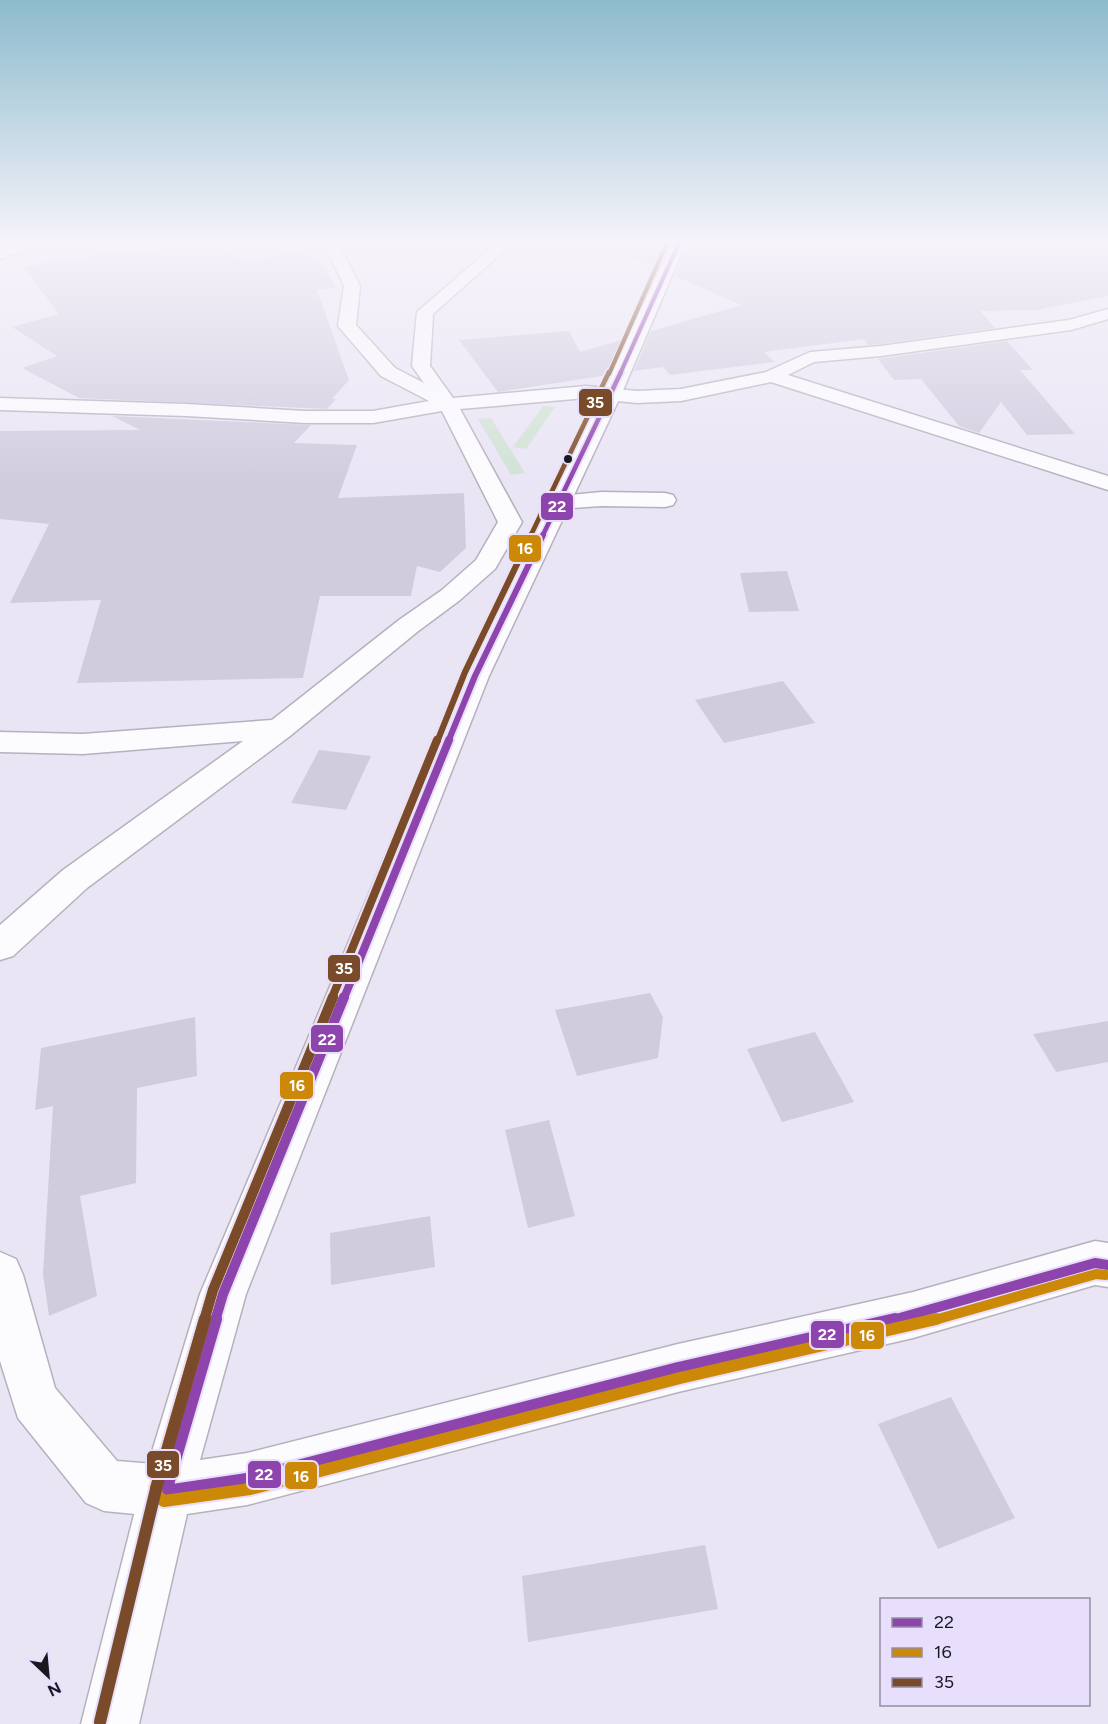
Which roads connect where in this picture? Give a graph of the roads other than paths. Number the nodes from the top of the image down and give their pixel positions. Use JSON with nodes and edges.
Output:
{"nodes":[{"id":1,"x":347,"y":323,"type":"edge"},
{"id":2,"x":424,"y":323,"type":"edge"},
{"id":3,"x":643,"y":323,"type":"edge"},
{"id":4,"x":1076,"y":323,"type":"edge"},
{"id":5,"x":772,"y":376,"type":"junction"},
{"id":6,"x":611,"y":395,"type":"junction"},
{"id":7,"x":0,"y":404,"type":"edge"},
{"id":8,"x":448,"y":404,"type":"junction"},
{"id":9,"x":1108,"y":483,"type":"edge"},
{"id":10,"x":665,"y":500,"type":"dead end"},
{"id":11,"x":558,"y":502,"type":"junction"},
{"id":12,"x":280,"y":729,"type":"junction"},
{"id":13,"x":0,"y":742,"type":"edge"},
{"id":14,"x":0,"y":945,"type":"edge"},
{"id":15,"x":1108,"y":1265,"type":"edge"},
{"id":16,"x":0,"y":1275,"type":"edge"},
{"id":17,"x":166,"y":1491,"type":"junction"},
{"id":18,"x":110,"y":1724,"type":"edge"}],
"edges":[{"from":1,"to":8,"type":"street"},
{"from":2,"to":8,"type":"street"},
{"from":3,"to":6,"type":"street"},
{"from":4,"to":5,"type":"street"},
{"from":5,"to":6,"type":"street"},
{"from":5,"to":9,"type":"street"},
{"from":6,"to":8,"type":"street"},
{"from":6,"to":11,"type":"street"},
{"from":7,"to":8,"type":"street"},
{"from":8,"to":12,"type":"street"},
{"from":10,"to":11,"type":"street"},
{"from":11,"to":17,"type":"street"},
{"from":12,"to":13,"type":"street"},
{"from":12,"to":14,"type":"street"},
{"from":15,"to":17,"type":"street"},
{"from":16,"to":17,"type":"street"},
{"from":17,"to":18,"type":"street"}]}
